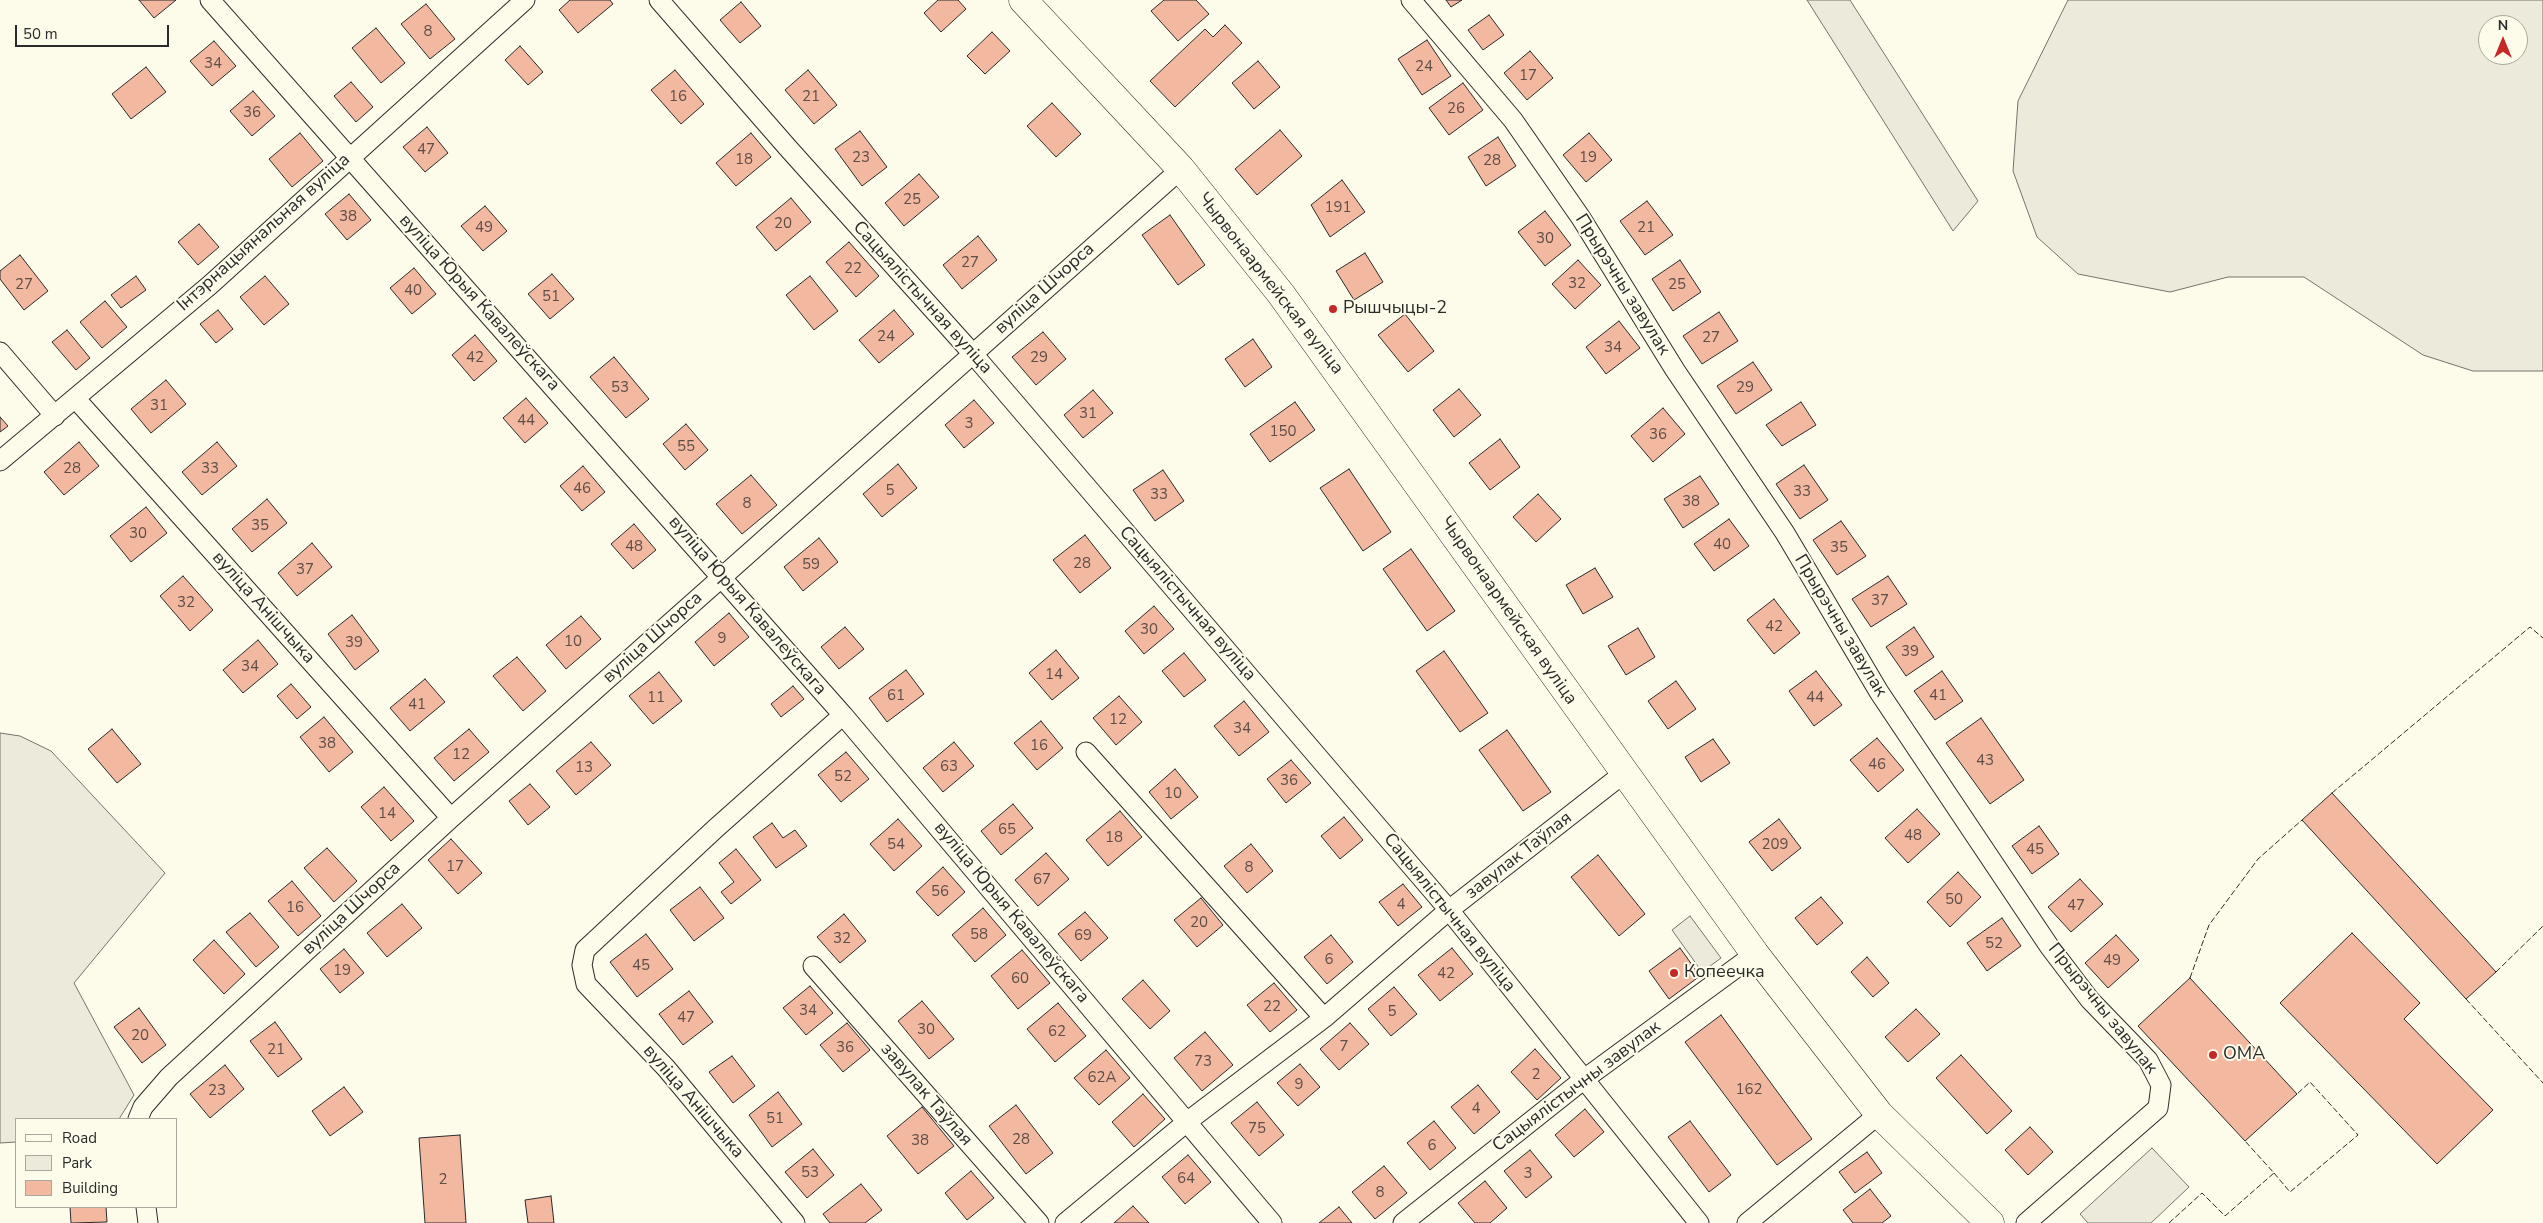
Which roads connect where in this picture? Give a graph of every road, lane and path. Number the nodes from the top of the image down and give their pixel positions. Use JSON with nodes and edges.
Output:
{"nodes":[{"id":1,"x":210,"y":0,"type":"edge"},
{"id":2,"x":525,"y":0,"type":"edge"},
{"id":3,"x":659,"y":0,"type":"edge"},
{"id":4,"x":1023,"y":0,"type":"edge"},
{"id":5,"x":1411,"y":0,"type":"edge"},
{"id":6,"x":349,"y":157,"type":"junction"},
{"id":7,"x":1181,"y":169,"type":"junction"},
{"id":8,"x":0,"y":352,"type":"edge"},
{"id":9,"x":973,"y":354,"type":"junction"},
{"id":10,"x":75,"y":398,"type":"junction"},
{"id":11,"x":55,"y":416,"type":"junction"},
{"id":12,"x":0,"y":461,"type":"edge"},
{"id":13,"x":722,"y":576,"type":"junction"},
{"id":14,"x":843,"y":715,"type":"junction"},
{"id":15,"x":1086,"y":752,"type":"dead end"},
{"id":16,"x":1623,"y":774,"type":"junction"},
{"id":17,"x":451,"y":818,"type":"junction"},
{"id":18,"x":1449,"y":910,"type":"junction"},
{"id":19,"x":1755,"y":954,"type":"junction"},
{"id":20,"x":813,"y":966,"type":"dead end"},
{"id":21,"x":1324,"y":1018,"type":"junction"},
{"id":22,"x":1583,"y":1080,"type":"junction"},
{"id":23,"x":1879,"y":1114,"type":"junction"},
{"id":24,"x":138,"y":1118,"type":"edge"},
{"id":25,"x":1188,"y":1121,"type":"junction"},
{"id":26,"x":146,"y":1208,"type":"edge"},
{"id":27,"x":148,"y":1223,"type":"edge"},
{"id":28,"x":795,"y":1223,"type":"edge"},
{"id":29,"x":1040,"y":1223,"type":"edge"},
{"id":30,"x":1065,"y":1223,"type":"edge"},
{"id":31,"x":1272,"y":1223,"type":"edge"},
{"id":32,"x":1403,"y":1223,"type":"edge"},
{"id":33,"x":1699,"y":1223,"type":"edge"},
{"id":34,"x":1747,"y":1223,"type":"edge"},
{"id":35,"x":1990,"y":1223,"type":"edge"},
{"id":36,"x":2026,"y":1223,"type":"edge"}],
"edges":[{"from":1,"to":6,"type":"street","name":"вуліца Юрыя Кавалеўскага"},
{"from":2,"to":6,"type":"street","name":"Інтэрнацыянальная вуліца"},
{"from":3,"to":9,"type":"street","name":"Сацыялістычная вуліца"},
{"from":4,"to":7,"type":"highway","name":"Чырвонаармейская вуліца"},
{"from":5,"to":36,"type":"street","name":"Прырэчны завулак"},
{"from":6,"to":10,"type":"street","name":"Інтэрнацыянальная вуліца"},
{"from":6,"to":13,"type":"street","name":"вуліца Юрыя Кавалеўскага"},
{"from":7,"to":9,"type":"street","name":"вуліца Шчорса"},
{"from":7,"to":16,"type":"highway","name":"Чырвонаармейская вуліца"},
{"from":8,"to":11,"type":"street"},
{"from":9,"to":13,"type":"street","name":"вуліца Шчорса"},
{"from":9,"to":18,"type":"street","name":"Сацыялістычная вуліца"},
{"from":10,"to":11,"type":"street","name":"Інтэрнацыянальная вуліца"},
{"from":10,"to":17,"type":"street","name":"вуліца Анішчыка"},
{"from":11,"to":12,"type":"street","name":"Інтэрнацыянальная вуліца"},
{"from":13,"to":14,"type":"street","name":"вуліца Юрыя Кавалеўскага"},
{"from":13,"to":17,"type":"street","name":"вуліца Шчорса"},
{"from":14,"to":25,"type":"street","name":"вуліца Юрыя Кавалеўскага"},
{"from":14,"to":28,"type":"street","name":"вуліца Анішчыка"},
{"from":15,"to":21,"type":"street"},
{"from":16,"to":18,"type":"street","name":"завулак Таўлая"},
{"from":16,"to":19,"type":"highway","name":"Чырвонаармейская вуліца"},
{"from":17,"to":24,"type":"street","name":"вуліца Шчорса"},
{"from":18,"to":21,"type":"street","name":"завулак Таўлая"},
{"from":18,"to":22,"type":"street","name":"Сацыялістычная вуліца"},
{"from":19,"to":22,"type":"street","name":"Сацыялістычны завулак"},
{"from":19,"to":23,"type":"highway","name":"Чырвонаармейская вуліца"},
{"from":20,"to":29,"type":"street","name":"завулак Таўлая"},
{"from":21,"to":25,"type":"street","name":"завулак Таўлая"},
{"from":22,"to":32,"type":"street","name":"Сацыялістычны завулак"},
{"from":22,"to":33,"type":"street","name":"Сацыялістычная вуліца"},
{"from":23,"to":34,"type":"street"},
{"from":23,"to":35,"type":"highway","name":"Чырвонаармейская вуліца"},
{"from":25,"to":30,"type":"street","name":"завулак Таўлая"},
{"from":25,"to":31,"type":"street","name":"вуліца Юрыя Кавалеўскага"},
{"from":26,"to":27,"type":"street"}]}
